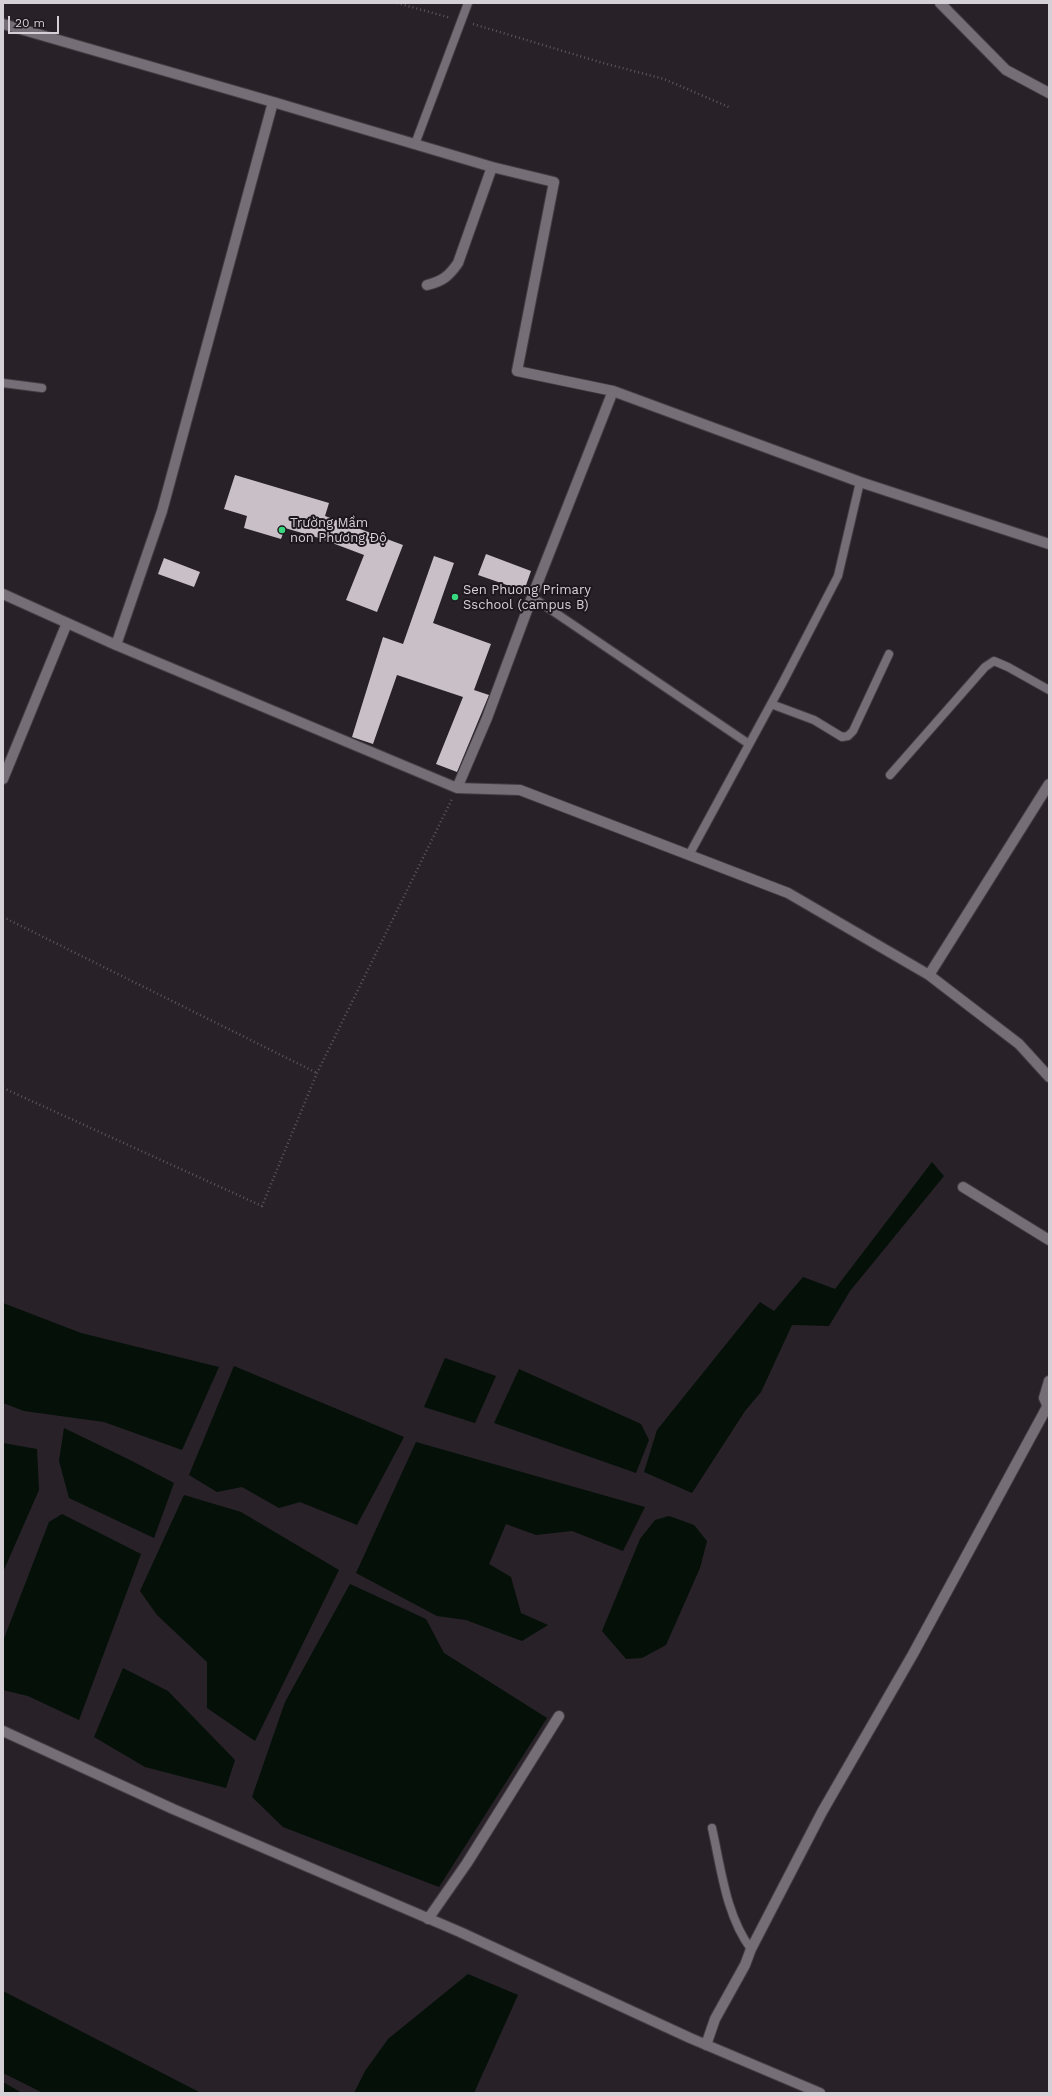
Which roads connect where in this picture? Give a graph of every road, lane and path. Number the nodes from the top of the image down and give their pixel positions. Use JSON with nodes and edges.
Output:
{"nodes":[{"id":1,"x":397,"y":3,"type":"edge"},
{"id":2,"x":468,"y":3,"type":"edge"},
{"id":3,"x":940,"y":3,"type":"edge"},
{"id":4,"x":462,"y":21,"type":"junction"},
{"id":5,"x":3,"y":24,"type":"edge"},
{"id":6,"x":1049,"y":94,"type":"edge"},
{"id":7,"x":274,"y":102,"type":"junction"},
{"id":8,"x":731,"y":108,"type":"dead end"},
{"id":9,"x":415,"y":144,"type":"junction"},
{"id":10,"x":492,"y":167,"type":"junction"},
{"id":11,"x":428,"y":285,"type":"dead end"},
{"id":12,"x":3,"y":384,"type":"edge"},
{"id":13,"x":42,"y":388,"type":"dead end"},
{"id":14,"x":613,"y":391,"type":"junction"},
{"id":15,"x":860,"y":482,"type":"junction"},
{"id":16,"x":1049,"y":544,"type":"edge"},
{"id":17,"x":3,"y":594,"type":"edge"},
{"id":18,"x":532,"y":597,"type":"junction"},
{"id":19,"x":68,"y":623,"type":"junction"},
{"id":20,"x":116,"y":645,"type":"junction"},
{"id":21,"x":889,"y":654,"type":"dead end"},
{"id":22,"x":1049,"y":690,"type":"edge"},
{"id":23,"x":771,"y":704,"type":"junction"},
{"id":24,"x":749,"y":744,"type":"junction"},
{"id":25,"x":890,"y":775,"type":"dead end"},
{"id":26,"x":3,"y":779,"type":"edge"},
{"id":27,"x":1049,"y":784,"type":"edge"},
{"id":28,"x":457,"y":788,"type":"junction"},
{"id":29,"x":689,"y":855,"type":"junction"},
{"id":30,"x":3,"y":916,"type":"edge"},
{"id":31,"x":929,"y":975,"type":"junction"},
{"id":32,"x":317,"y":1073,"type":"junction"},
{"id":33,"x":1049,"y":1077,"type":"edge"},
{"id":34,"x":3,"y":1088,"type":"edge"},
{"id":35,"x":963,"y":1187,"type":"dead end"},
{"id":36,"x":1049,"y":1240,"type":"edge"},
{"id":37,"x":1049,"y":1381,"type":"edge"},
{"id":38,"x":1048,"y":1408,"type":"edge"},
{"id":39,"x":559,"y":1716,"type":"dead end"},
{"id":40,"x":3,"y":1731,"type":"edge"},
{"id":41,"x":712,"y":1828,"type":"dead end"},
{"id":42,"x":428,"y":1919,"type":"junction"},
{"id":43,"x":752,"y":1948,"type":"junction"},
{"id":44,"x":706,"y":2045,"type":"junction"},
{"id":45,"x":820,"y":2093,"type":"edge"}],
"edges":[{"from":1,"to":4,"type":"path"},
{"from":2,"to":4,"type":"lane"},
{"from":3,"to":6,"type":"street"},
{"from":4,"to":8,"type":"path"},
{"from":4,"to":9,"type":"lane"},
{"from":5,"to":7,"type":"street"},
{"from":7,"to":9,"type":"street"},
{"from":7,"to":20,"type":"street"},
{"from":9,"to":10,"type":"street"},
{"from":10,"to":11,"type":"street"},
{"from":10,"to":14,"type":"street"},
{"from":12,"to":13,"type":"lane"},
{"from":14,"to":15,"type":"street"},
{"from":14,"to":18,"type":"street"},
{"from":15,"to":16,"type":"street"},
{"from":15,"to":23,"type":"lane"},
{"from":17,"to":19,"type":"street"},
{"from":18,"to":24,"type":"lane"},
{"from":18,"to":28,"type":"street"},
{"from":19,"to":20,"type":"street"},
{"from":19,"to":26,"type":"street"},
{"from":20,"to":28,"type":"street"},
{"from":21,"to":23,"type":"lane"},
{"from":22,"to":25,"type":"lane"},
{"from":23,"to":24,"type":"lane"},
{"from":24,"to":29,"type":"lane"},
{"from":27,"to":31,"type":"street"},
{"from":28,"to":29,"type":"street"},
{"from":28,"to":32,"type":"path"},
{"from":29,"to":31,"type":"street"},
{"from":30,"to":32,"type":"path"},
{"from":31,"to":33,"type":"street"},
{"from":32,"to":34,"type":"path"},
{"from":35,"to":36,"type":"street"},
{"from":37,"to":38,"type":"street"},
{"from":38,"to":43,"type":"street"},
{"from":39,"to":42,"type":"street"},
{"from":40,"to":42,"type":"street"},
{"from":41,"to":43,"type":"lane"},
{"from":42,"to":44,"type":"street"},
{"from":43,"to":44,"type":"street"},
{"from":44,"to":45,"type":"street"}]}
